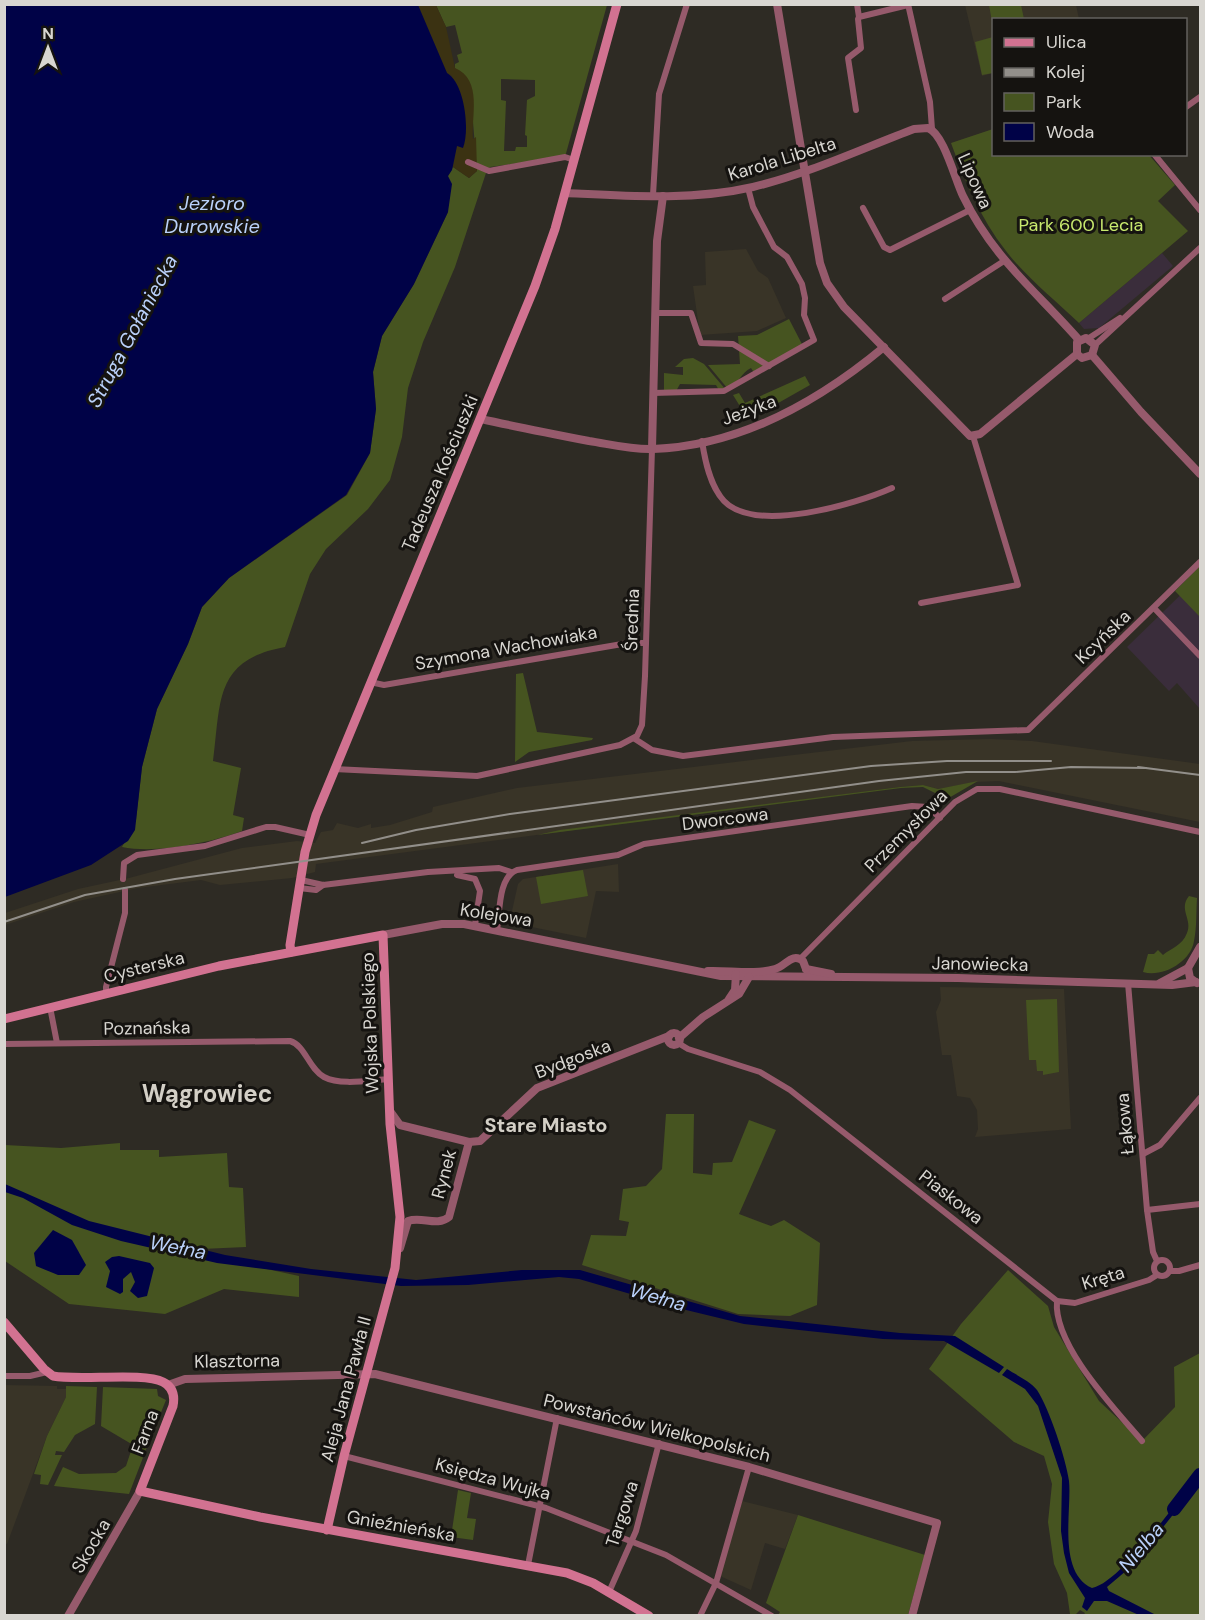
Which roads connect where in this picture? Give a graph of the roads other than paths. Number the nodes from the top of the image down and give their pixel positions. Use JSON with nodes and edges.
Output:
{"nodes":[{"id":1,"x":617,"y":4,"type":"edge"},
{"id":2,"x":687,"y":4,"type":"edge"},
{"id":3,"x":777,"y":4,"type":"edge"},
{"id":4,"x":857,"y":4,"type":"edge"},
{"id":5,"x":908,"y":5,"type":"edge"},
{"id":6,"x":859,"y":17,"type":"junction"},
{"id":7,"x":1200,"y":97,"type":"edge"},
{"id":8,"x":1187,"y":105,"type":"edge"},
{"id":9,"x":856,"y":110,"type":"dead end"},
{"id":10,"x":932,"y":129,"type":"junction"},
{"id":11,"x":1156,"y":156,"type":"edge"},
{"id":12,"x":574,"y":160,"type":"junction"},
{"id":13,"x":468,"y":162,"type":"dead end"},
{"id":14,"x":805,"y":171,"type":"junction"},
{"id":15,"x":748,"y":188,"type":"junction"},
{"id":16,"x":565,"y":193,"type":"junction"},
{"id":17,"x":653,"y":195,"type":"junction"},
{"id":18,"x":663,"y":196,"type":"junction"},
{"id":19,"x":863,"y":208,"type":"dead end"},
{"id":20,"x":970,"y":210,"type":"junction"},
{"id":21,"x":1200,"y":210,"type":"edge"},
{"id":22,"x":1200,"y":248,"type":"edge"},
{"id":23,"x":1004,"y":261,"type":"junction"},
{"id":24,"x":945,"y":298,"type":"dead end"},
{"id":25,"x":655,"y":313,"type":"junction"},
{"id":26,"x":1123,"y":316,"type":"junction"},
{"id":27,"x":1089,"y":338,"type":"junction"},
{"id":28,"x":1079,"y":340,"type":"junction"},
{"id":29,"x":1095,"y":345,"type":"junction"},
{"id":30,"x":884,"y":347,"type":"junction"},
{"id":31,"x":1077,"y":354,"type":"junction"},
{"id":32,"x":1092,"y":356,"type":"junction"},
{"id":33,"x":769,"y":366,"type":"junction"},
{"id":34,"x":652,"y":393,"type":"junction"},
{"id":35,"x":481,"y":420,"type":"junction"},
{"id":36,"x":973,"y":436,"type":"junction"},
{"id":37,"x":702,"y":441,"type":"junction"},
{"id":38,"x":652,"y":449,"type":"junction"},
{"id":39,"x":1200,"y":474,"type":"edge"},
{"id":40,"x":892,"y":488,"type":"dead end"},
{"id":41,"x":1200,"y":562,"type":"edge"},
{"id":42,"x":921,"y":603,"type":"dead end"},
{"id":43,"x":1154,"y":608,"type":"junction"},
{"id":44,"x":646,"y":643,"type":"junction"},
{"id":45,"x":1200,"y":656,"type":"edge"},
{"id":46,"x":370,"y":682,"type":"junction"},
{"id":47,"x":635,"y":738,"type":"junction"},
{"id":48,"x":334,"y":769,"type":"junction"},
{"id":49,"x":940,"y":818,"type":"junction"},
{"id":50,"x":1200,"y":832,"type":"edge"},
{"id":51,"x":310,"y":835,"type":"junction"},
{"id":52,"x":445,"y":872,"type":"junction"},
{"id":53,"x":512,"y":872,"type":"junction"},
{"id":54,"x":123,"y":879,"type":"dead end"},
{"id":55,"x":300,"y":884,"type":"junction"},
{"id":56,"x":125,"y":890,"type":"dead end"},
{"id":57,"x":475,"y":925,"type":"junction"},
{"id":58,"x":497,"y":930,"type":"junction"},
{"id":59,"x":383,"y":935,"type":"junction"},
{"id":60,"x":1200,"y":947,"type":"edge"},
{"id":61,"x":291,"y":952,"type":"junction"},
{"id":62,"x":801,"y":958,"type":"junction"},
{"id":63,"x":1197,"y":958,"type":"edge"},
{"id":64,"x":786,"y":964,"type":"junction"},
{"id":65,"x":1188,"y":968,"type":"junction"},
{"id":66,"x":806,"y":969,"type":"junction"},
{"id":67,"x":736,"y":973,"type":"junction"},
{"id":68,"x":795,"y":976,"type":"junction"},
{"id":69,"x":844,"y":976,"type":"junction"},
{"id":70,"x":749,"y":977,"type":"junction"},
{"id":71,"x":1128,"y":982,"type":"junction"},
{"id":72,"x":1160,"y":983,"type":"junction"},
{"id":73,"x":1198,"y":983,"type":"edge"},
{"id":74,"x":106,"y":993,"type":"junction"},
{"id":75,"x":728,"y":1000,"type":"junction"},
{"id":76,"x":50,"y":1007,"type":"junction"},
{"id":77,"x":4,"y":1019,"type":"edge"},
{"id":78,"x":674,"y":1039,"type":"junction"},
{"id":79,"x":57,"y":1043,"type":"junction"},
{"id":80,"x":4,"y":1044,"type":"edge"},
{"id":81,"x":389,"y":1079,"type":"junction"},
{"id":82,"x":1200,"y":1098,"type":"edge"},
{"id":83,"x":390,"y":1109,"type":"junction"},
{"id":84,"x":469,"y":1142,"type":"junction"},
{"id":85,"x":1143,"y":1154,"type":"junction"},
{"id":86,"x":1200,"y":1204,"type":"edge"},
{"id":87,"x":1147,"y":1210,"type":"junction"},
{"id":88,"x":1157,"y":1261,"type":"junction"},
{"id":89,"x":396,"y":1263,"type":"junction"},
{"id":90,"x":1200,"y":1264,"type":"edge"},
{"id":91,"x":1170,"y":1271,"type":"junction"},
{"id":92,"x":1157,"y":1275,"type":"junction"},
{"id":93,"x":1057,"y":1301,"type":"junction"},
{"id":94,"x":4,"y":1322,"type":"edge"},
{"id":95,"x":47,"y":1372,"type":"junction"},
{"id":96,"x":366,"y":1375,"type":"junction"},
{"id":97,"x":4,"y":1376,"type":"edge"},
{"id":98,"x":168,"y":1385,"type":"junction"},
{"id":99,"x":557,"y":1418,"type":"junction"},
{"id":100,"x":1142,"y":1441,"type":"dead end"},
{"id":101,"x":659,"y":1443,"type":"junction"},
{"id":102,"x":344,"y":1456,"type":"junction"},
{"id":103,"x":749,"y":1467,"type":"junction"},
{"id":104,"x":140,"y":1491,"type":"junction"},
{"id":105,"x":539,"y":1506,"type":"junction"},
{"id":106,"x":327,"y":1530,"type":"junction"},
{"id":107,"x":632,"y":1540,"type":"junction"},
{"id":108,"x":528,"y":1565,"type":"junction"},
{"id":109,"x":716,"y":1583,"type":"junction"},
{"id":110,"x":609,"y":1592,"type":"junction"},
{"id":111,"x":68,"y":1616,"type":"edge"},
{"id":112,"x":649,"y":1616,"type":"edge"},
{"id":113,"x":700,"y":1616,"type":"edge"},
{"id":114,"x":772,"y":1616,"type":"edge"},
{"id":115,"x":912,"y":1616,"type":"edge"}],
"edges":[{"from":1,"to":12,"type":"main road","name":"Tadeusza Kościuszki"},
{"from":2,"to":17,"type":"street"},
{"from":3,"to":14,"type":"street"},
{"from":4,"to":6,"type":"street"},
{"from":5,"to":6,"type":"street"},
{"from":5,"to":10,"type":"street","name":"Lipowa"},
{"from":6,"to":9,"type":"street"},
{"from":7,"to":8,"type":"street"},
{"from":10,"to":14,"type":"street","name":"Karola Libelta"},
{"from":10,"to":20,"type":"street","name":"Lipowa"},
{"from":11,"to":21,"type":"street"},
{"from":12,"to":13,"type":"street"},
{"from":12,"to":16,"type":"main road","name":"Tadeusza Kościuszki"},
{"from":14,"to":15,"type":"street","name":"Karola Libelta"},
{"from":14,"to":30,"type":"street"},
{"from":15,"to":18,"type":"street","name":"Karola Libelta"},
{"from":15,"to":33,"type":"street"},
{"from":16,"to":17,"type":"street","name":"Karola Libelta"},
{"from":16,"to":35,"type":"main road","name":"Tadeusza Kościuszki"},
{"from":17,"to":18,"type":"street","name":"Karola Libelta"},
{"from":18,"to":25,"type":"street","name":"Średnia"},
{"from":19,"to":20,"type":"street"},
{"from":20,"to":23,"type":"street","name":"Lipowa"},
{"from":22,"to":26,"type":"street"},
{"from":23,"to":24,"type":"street"},
{"from":23,"to":28,"type":"street","name":"Lipowa"},
{"from":25,"to":33,"type":"street"},
{"from":25,"to":34,"type":"street","name":"Średnia"},
{"from":26,"to":27,"type":"street"},
{"from":26,"to":29,"type":"street"},
{"from":27,"to":28,"type":"street"},
{"from":27,"to":29,"type":"street"},
{"from":28,"to":31,"type":"street"},
{"from":29,"to":32,"type":"street"},
{"from":30,"to":36,"type":"street"},
{"from":30,"to":37,"type":"street","name":"Jeżyka"},
{"from":31,"to":32,"type":"street"},
{"from":31,"to":36,"type":"street"},
{"from":32,"to":39,"type":"street"},
{"from":33,"to":34,"type":"street"},
{"from":34,"to":38,"type":"street","name":"Średnia"},
{"from":35,"to":38,"type":"street","name":"Jeżyka"},
{"from":35,"to":46,"type":"main road","name":"Tadeusza Kościuszki"},
{"from":36,"to":42,"type":"street"},
{"from":37,"to":38,"type":"street","name":"Jeżyka"},
{"from":37,"to":40,"type":"street"},
{"from":38,"to":44,"type":"street","name":"Średnia"},
{"from":41,"to":43,"type":"street","name":"Kcyńska"},
{"from":43,"to":45,"type":"street"},
{"from":43,"to":47,"type":"street","name":"Kcyńska"},
{"from":44,"to":46,"type":"street","name":"Szymona Wachowiaka"},
{"from":44,"to":47,"type":"street","name":"Średnia"},
{"from":46,"to":48,"type":"main road","name":"Tadeusza Kościuszki"},
{"from":47,"to":48,"type":"street"},
{"from":48,"to":51,"type":"main road","name":"Tadeusza Kościuszki"},
{"from":49,"to":50,"type":"street","name":"Przemysłowa"},
{"from":49,"to":53,"type":"street","name":"Dworcowa"},
{"from":49,"to":62,"type":"street","name":"Przemysłowa"},
{"from":51,"to":54,"type":"street"},
{"from":51,"to":55,"type":"main road","name":"Tadeusza Kościuszki"},
{"from":52,"to":53,"type":"street","name":"Dworcowa"},
{"from":52,"to":55,"type":"street","name":"Dworcowa"},
{"from":52,"to":57,"type":"street","name":"Dworcowa"},
{"from":53,"to":58,"type":"street"},
{"from":55,"to":61,"type":"main road","name":"Tadeusza Kościuszki"},
{"from":56,"to":74,"type":"street"},
{"from":57,"to":58,"type":"street","name":"Kolejowa"},
{"from":57,"to":59,"type":"street","name":"Kolejowa"},
{"from":58,"to":67,"type":"street","name":"Kolejowa"},
{"from":59,"to":61,"type":"main road","name":"Kolejowa"},
{"from":59,"to":81,"type":"main road","name":"Wojska Polskiego"},
{"from":60,"to":63,"type":"street"},
{"from":61,"to":74,"type":"main road","name":"Cysterska"},
{"from":62,"to":64,"type":"street"},
{"from":62,"to":66,"type":"street"},
{"from":63,"to":65,"type":"street"},
{"from":64,"to":67,"type":"street","name":"Kolejowa"},
{"from":64,"to":68,"type":"street"},
{"from":65,"to":72,"type":"street","name":"Janowiecka"},
{"from":65,"to":73,"type":"street"},
{"from":66,"to":68,"type":"street"},
{"from":66,"to":69,"type":"street"},
{"from":67,"to":70,"type":"street","name":"Kolejowa"},
{"from":67,"to":75,"type":"street"},
{"from":68,"to":69,"type":"street","name":"Janowiecka"},
{"from":68,"to":70,"type":"street","name":"Kolejowa"},
{"from":69,"to":71,"type":"street","name":"Janowiecka"},
{"from":70,"to":75,"type":"street","name":"Bydgoska"},
{"from":71,"to":72,"type":"street","name":"Janowiecka"},
{"from":71,"to":85,"type":"street","name":"Łąkowa"},
{"from":72,"to":73,"type":"street","name":"Janowiecka"},
{"from":74,"to":76,"type":"main road","name":"Cysterska"},
{"from":75,"to":78,"type":"street","name":"Bydgoska"},
{"from":76,"to":77,"type":"main road","name":"Cysterska"},
{"from":76,"to":79,"type":"street"},
{"from":78,"to":84,"type":"street","name":"Bydgoska"},
{"from":78,"to":93,"type":"street","name":"Piaskowa"},
{"from":79,"to":80,"type":"street","name":"Poznańska"},
{"from":79,"to":81,"type":"street","name":"Poznańska"},
{"from":81,"to":83,"type":"main road","name":"Wojska Polskiego"},
{"from":82,"to":85,"type":"street"},
{"from":83,"to":84,"type":"street","name":"Rynek"},
{"from":83,"to":89,"type":"main road"},
{"from":84,"to":89,"type":"street","name":"Rynek"},
{"from":85,"to":87,"type":"street","name":"Łąkowa"},
{"from":86,"to":87,"type":"street"},
{"from":87,"to":88,"type":"street","name":"Łąkowa"},
{"from":88,"to":91,"type":"street"},
{"from":88,"to":92,"type":"street"},
{"from":89,"to":96,"type":"main road","name":"Aleja Jana Pawła II"},
{"from":90,"to":91,"type":"street"},
{"from":91,"to":92,"type":"street"},
{"from":92,"to":93,"type":"street","name":"Kręta"},
{"from":93,"to":100,"type":"street"},
{"from":94,"to":95,"type":"main road"},
{"from":95,"to":97,"type":"street","name":"Klasztorna"},
{"from":95,"to":98,"type":"main road","name":"Klasztorna"},
{"from":96,"to":98,"type":"street","name":"Klasztorna"},
{"from":96,"to":99,"type":"street","name":"Powstańców Wielkopolskich"},
{"from":96,"to":102,"type":"main road","name":"Aleja Jana Pawła II"},
{"from":98,"to":104,"type":"main road","name":"Farna"},
{"from":99,"to":101,"type":"street","name":"Powstańców Wielkopolskich"},
{"from":99,"to":105,"type":"street"},
{"from":101,"to":103,"type":"street","name":"Powstańców Wielkopolskich"},
{"from":101,"to":107,"type":"street","name":"Targowa"},
{"from":102,"to":105,"type":"street","name":"Księdza Wujka"},
{"from":102,"to":106,"type":"main road","name":"Aleja Jana Pawła II"},
{"from":103,"to":109,"type":"street"},
{"from":103,"to":115,"type":"street","name":"Powstańców Wielkopolskich"},
{"from":104,"to":106,"type":"main road","name":"Gnieźnieńska"},
{"from":104,"to":111,"type":"street","name":"Skocka"},
{"from":105,"to":107,"type":"street","name":"Księdza Wujka"},
{"from":105,"to":108,"type":"street"},
{"from":106,"to":108,"type":"main road","name":"Gnieźnieńska"},
{"from":107,"to":109,"type":"street","name":"Księdza Wujka"},
{"from":107,"to":110,"type":"street","name":"Targowa"},
{"from":108,"to":110,"type":"main road","name":"Gnieźnieńska"},
{"from":109,"to":113,"type":"street"},
{"from":109,"to":114,"type":"street","name":"Księdza Wujka"},
{"from":110,"to":112,"type":"main road","name":"Gnieźnieńska"}]}
